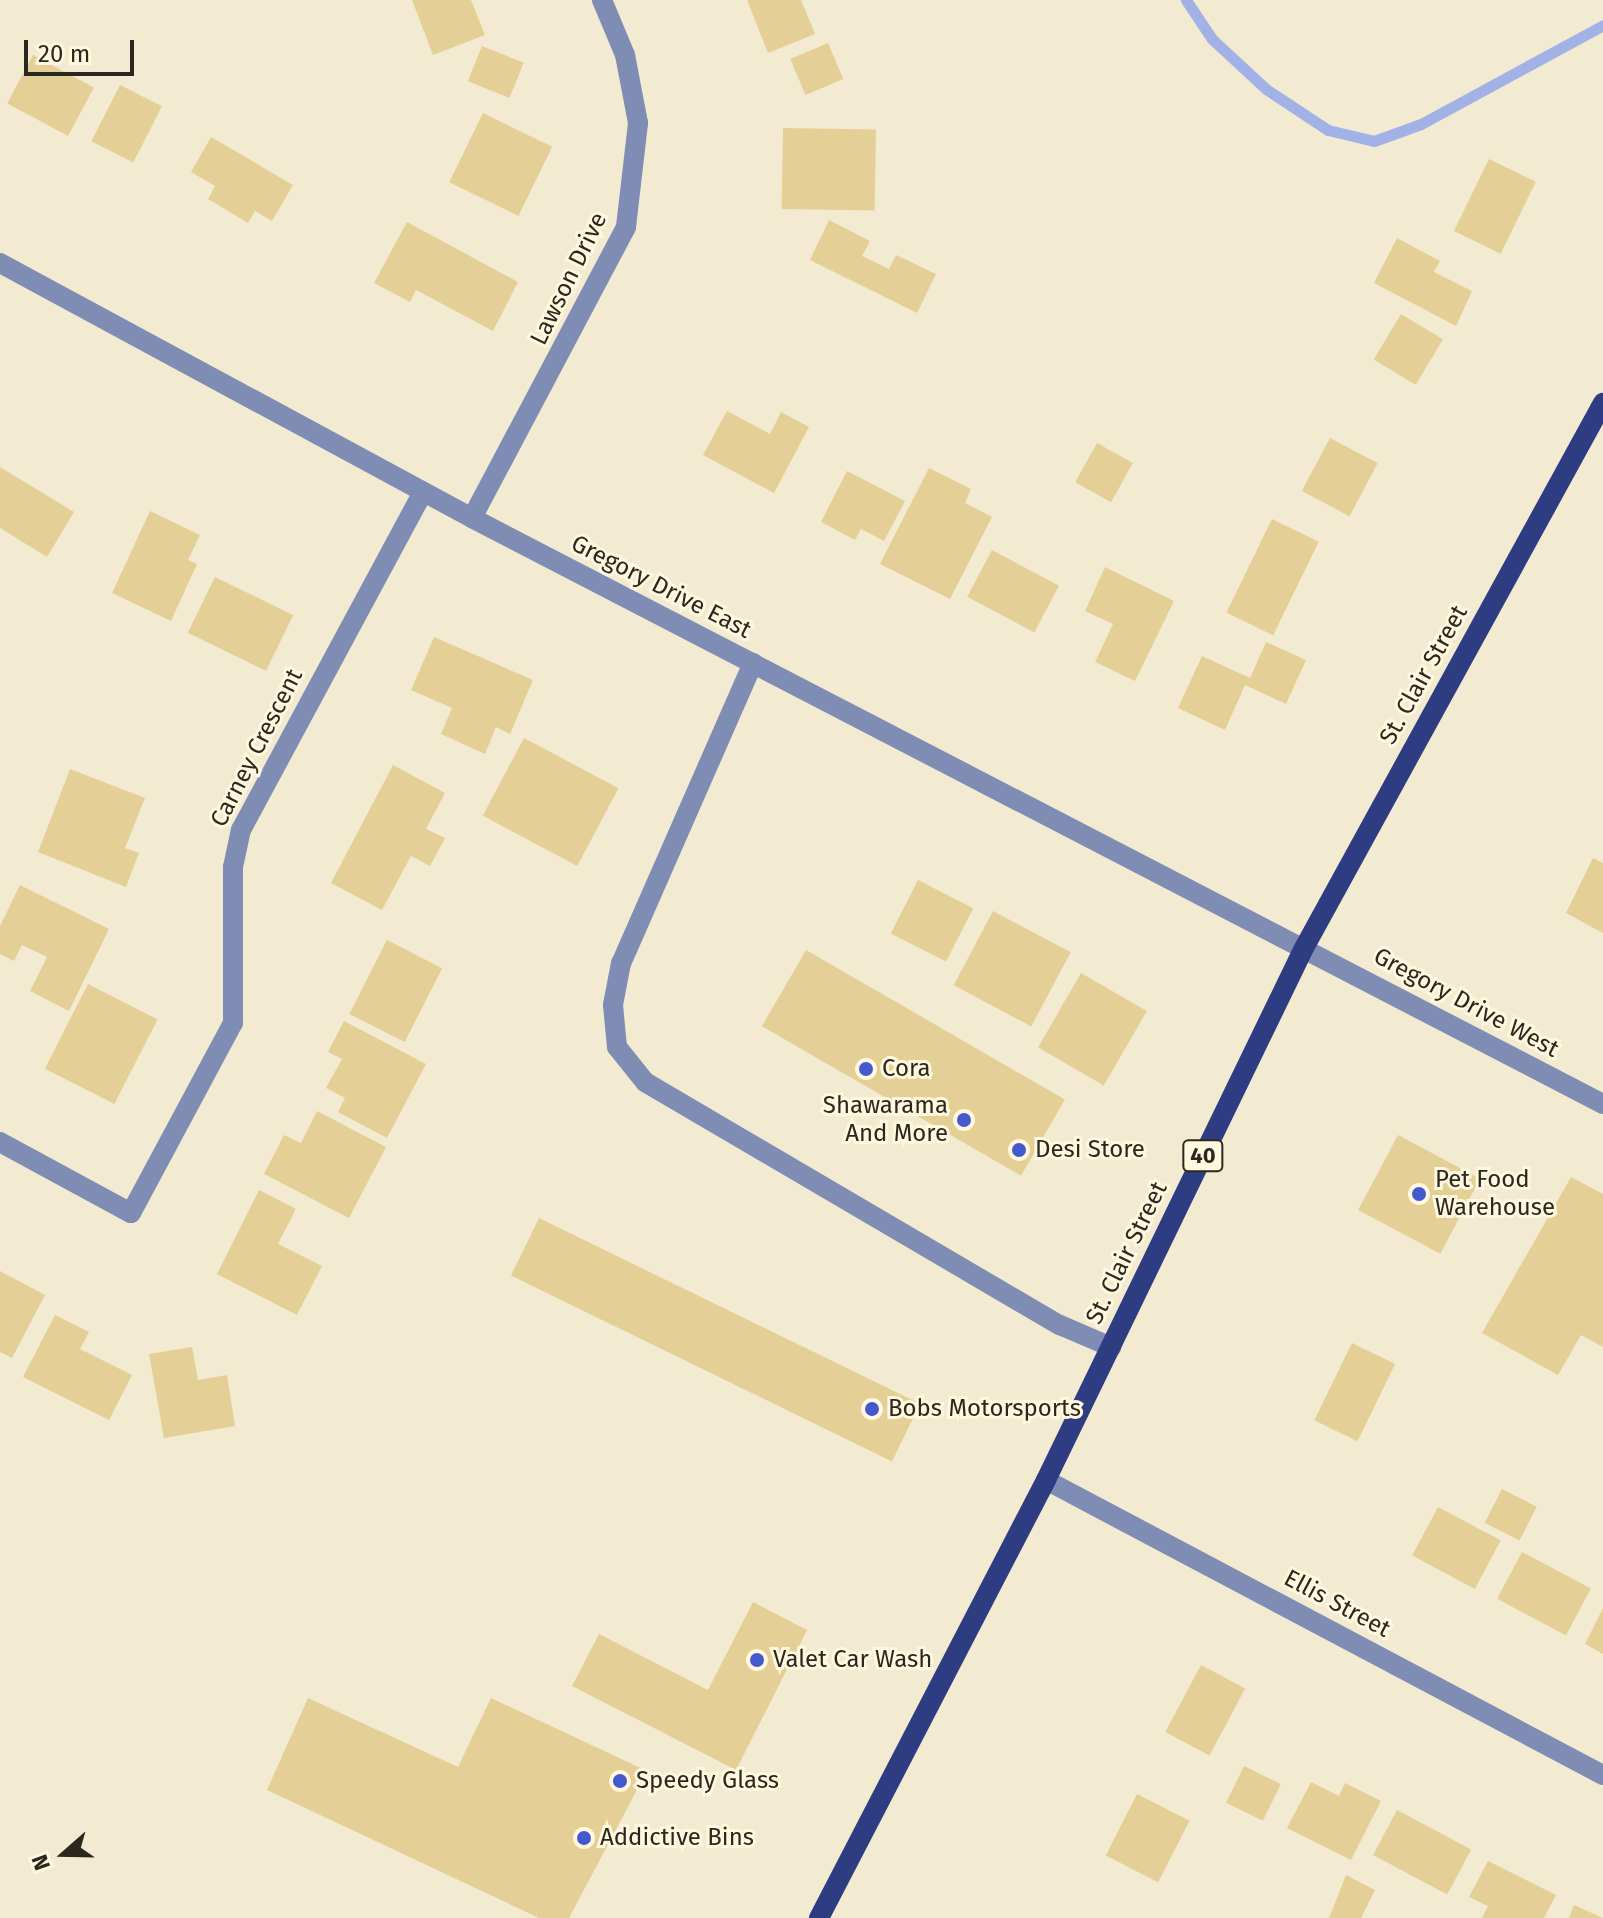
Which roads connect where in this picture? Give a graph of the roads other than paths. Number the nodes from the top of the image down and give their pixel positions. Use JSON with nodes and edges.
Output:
{"nodes":[{"id":1,"x":602,"y":0,"type":"edge"},
{"id":2,"x":0,"y":263,"type":"edge"},
{"id":3,"x":1603,"y":403,"type":"edge"},
{"id":4,"x":423,"y":492,"type":"junction"},
{"id":5,"x":472,"y":518,"type":"junction"},
{"id":6,"x":753,"y":663,"type":"junction"},
{"id":7,"x":1304,"y":948,"type":"junction"},
{"id":8,"x":1603,"y":1104,"type":"edge"},
{"id":9,"x":0,"y":1142,"type":"edge"},
{"id":10,"x":1111,"y":1347,"type":"junction"},
{"id":11,"x":1046,"y":1480,"type":"junction"},
{"id":12,"x":1603,"y":1775,"type":"edge"},
{"id":13,"x":819,"y":1918,"type":"edge"}],
"edges":[{"from":1,"to":5,"type":"street","name":"Lawson Drive"},
{"from":2,"to":4,"type":"street","name":"Gregory Drive East"},
{"from":3,"to":7,"type":"main road","name":"St. Clair Street","number":"40"},
{"from":4,"to":5,"type":"street","name":"Gregory Drive East"},
{"from":4,"to":9,"type":"street","name":"Carney Crescent"},
{"from":5,"to":6,"type":"street","name":"Gregory Drive East"},
{"from":6,"to":7,"type":"street","name":"Gregory Drive East"},
{"from":6,"to":10,"type":"street"},
{"from":7,"to":8,"type":"street","name":"Gregory Drive West"},
{"from":7,"to":10,"type":"main road","name":"St. Clair Street","number":"40"},
{"from":10,"to":11,"type":"main road","name":"St. Clair Street","number":"40"},
{"from":11,"to":12,"type":"street","name":"Ellis Street"},
{"from":11,"to":13,"type":"main road","name":"St. Clair Street","number":"40"}]}
